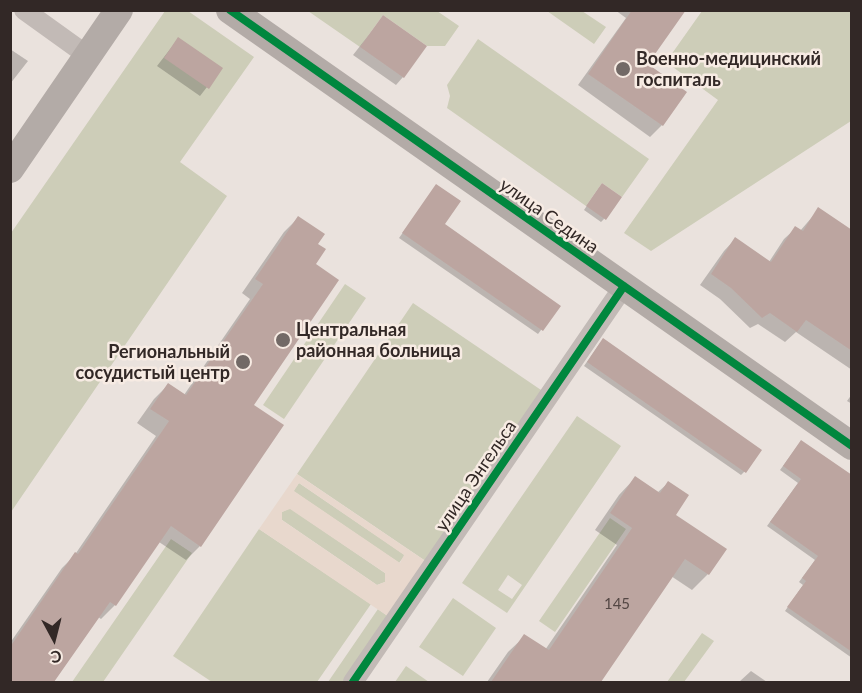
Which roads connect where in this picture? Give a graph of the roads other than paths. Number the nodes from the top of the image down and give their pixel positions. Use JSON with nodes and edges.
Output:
{"nodes":[{"id":1,"x":24,"y":10,"type":"edge"},
{"id":2,"x":118,"y":10,"type":"edge"},
{"id":3,"x":230,"y":10,"type":"edge"},
{"id":4,"x":88,"y":56,"type":"junction"},
{"id":5,"x":10,"y":169,"type":"edge"},
{"id":6,"x":624,"y":286,"type":"junction"},
{"id":7,"x":852,"y":447,"type":"edge"},
{"id":8,"x":353,"y":682,"type":"edge"}],
"edges":[{"from":1,"to":4,"type":"street"},
{"from":2,"to":4,"type":"street"},
{"from":3,"to":6,"type":"street","name":"улица Седина"},
{"from":4,"to":5,"type":"street"},
{"from":6,"to":7,"type":"street","name":"улица Седина"},
{"from":6,"to":8,"type":"street","name":"улица Энгельса"}]}
